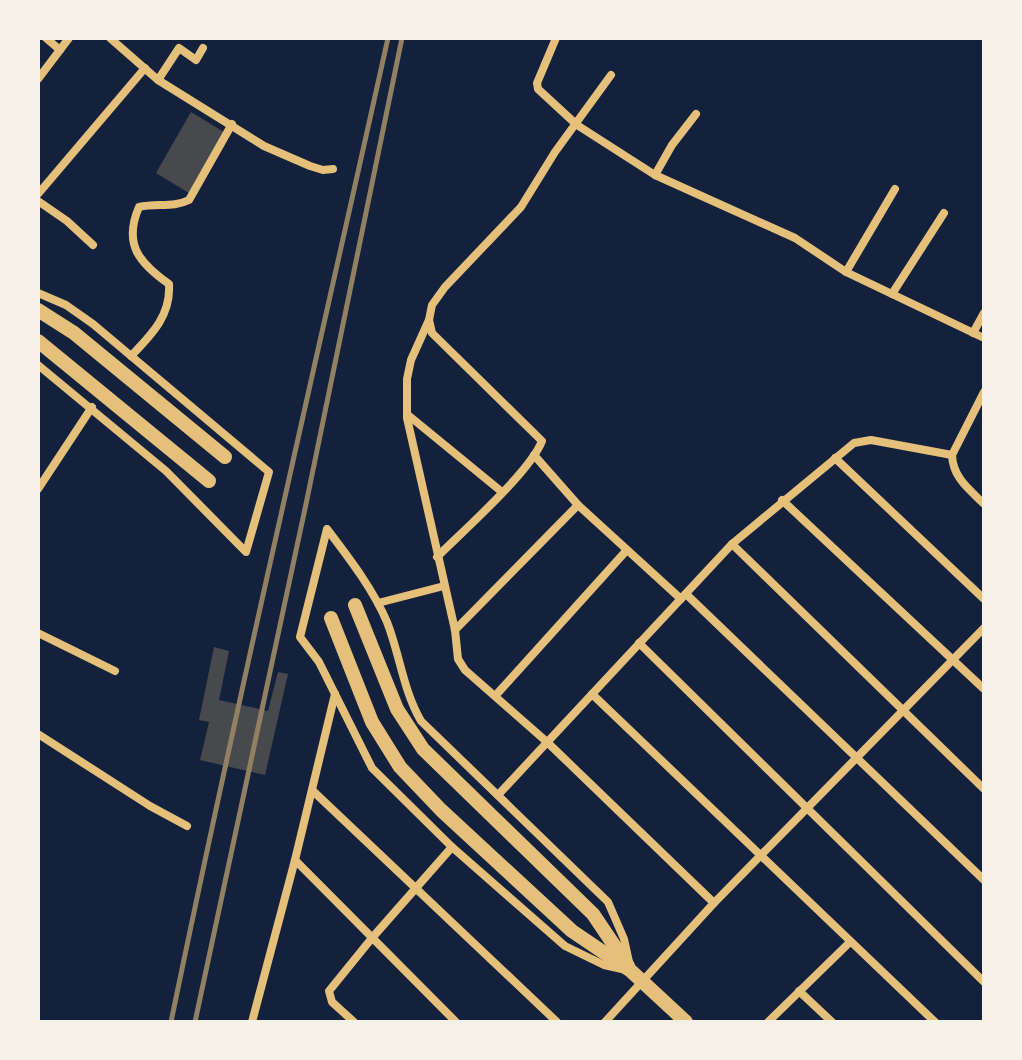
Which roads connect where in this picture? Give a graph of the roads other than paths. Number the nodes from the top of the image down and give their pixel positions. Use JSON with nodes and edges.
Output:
{"nodes":[{"id":1,"x":46,"y":38,"type":"edge"},
{"id":2,"x":69,"y":38,"type":"edge"},
{"id":3,"x":110,"y":38,"type":"edge"},
{"id":4,"x":556,"y":38,"type":"edge"},
{"id":5,"x":203,"y":48,"type":"dead end"},
{"id":6,"x":60,"y":50,"type":"junction"},
{"id":7,"x":145,"y":68,"type":"junction"},
{"id":8,"x":611,"y":75,"type":"dead end"},
{"id":9,"x":38,"y":79,"type":"edge"},
{"id":10,"x":158,"y":80,"type":"junction"},
{"id":11,"x":696,"y":114,"type":"dead end"},
{"id":12,"x":232,"y":124,"type":"junction"},
{"id":13,"x":577,"y":125,"type":"junction"},
{"id":14,"x":333,"y":169,"type":"dead end"},
{"id":15,"x":655,"y":175,"type":"junction"},
{"id":16,"x":895,"y":189,"type":"dead end"},
{"id":17,"x":38,"y":194,"type":"edge"},
{"id":18,"x":38,"y":201,"type":"edge"},
{"id":19,"x":944,"y":213,"type":"dead end"},
{"id":20,"x":93,"y":245,"type":"dead end"},
{"id":21,"x":846,"y":272,"type":"junction"},
{"id":22,"x":38,"y":293,"type":"edge"},
{"id":23,"x":892,"y":294,"type":"junction"},
{"id":24,"x":38,"y":310,"type":"edge"},
{"id":25,"x":984,"y":313,"type":"edge"},
{"id":26,"x":429,"y":320,"type":"junction"},
{"id":27,"x":973,"y":333,"type":"junction"},
{"id":28,"x":984,"y":338,"type":"edge"},
{"id":29,"x":38,"y":341,"type":"edge"},
{"id":30,"x":131,"y":356,"type":"junction"},
{"id":31,"x":38,"y":365,"type":"edge"},
{"id":32,"x":984,"y":392,"type":"edge"},
{"id":33,"x":92,"y":407,"type":"junction"},
{"id":34,"x":408,"y":415,"type":"junction"},
{"id":35,"x":534,"y":455,"type":"junction"},
{"id":36,"x":225,"y":457,"type":"dead end"},
{"id":37,"x":835,"y":458,"type":"junction"},
{"id":38,"x":952,"y":461,"type":"junction"},
{"id":39,"x":209,"y":481,"type":"dead end"},
{"id":40,"x":38,"y":489,"type":"edge"},
{"id":41,"x":502,"y":492,"type":"junction"},
{"id":42,"x":782,"y":500,"type":"junction"},
{"id":43,"x":984,"y":504,"type":"edge"},
{"id":44,"x":578,"y":505,"type":"junction"},
{"id":45,"x":732,"y":544,"type":"junction"},
{"id":46,"x":626,"y":551,"type":"junction"},
{"id":47,"x":437,"y":557,"type":"junction"},
{"id":48,"x":444,"y":586,"type":"junction"},
{"id":49,"x":683,"y":596,"type":"junction"},
{"id":50,"x":984,"y":599,"type":"edge"},
{"id":51,"x":378,"y":603,"type":"junction"},
{"id":52,"x":355,"y":605,"type":"dead end"},
{"id":53,"x":331,"y":618,"type":"dead end"},
{"id":54,"x":984,"y":628,"type":"edge"},
{"id":55,"x":455,"y":630,"type":"junction"},
{"id":56,"x":38,"y":633,"type":"edge"},
{"id":57,"x":639,"y":643,"type":"junction"},
{"id":58,"x":953,"y":659,"type":"junction"},
{"id":59,"x":115,"y":671,"type":"dead end"},
{"id":60,"x":984,"y":689,"type":"edge"},
{"id":61,"x":335,"y":693,"type":"junction"},
{"id":62,"x":592,"y":694,"type":"junction"},
{"id":63,"x":496,"y":695,"type":"junction"},
{"id":64,"x":904,"y":710,"type":"junction"},
{"id":65,"x":38,"y":734,"type":"edge"},
{"id":66,"x":547,"y":742,"type":"junction"},
{"id":67,"x":856,"y":758,"type":"junction"},
{"id":68,"x":984,"y":789,"type":"edge"},
{"id":69,"x":313,"y":791,"type":"junction"},
{"id":70,"x":498,"y":795,"type":"junction"},
{"id":71,"x":808,"y":807,"type":"junction"},
{"id":72,"x":187,"y":826,"type":"dead end"},
{"id":73,"x":452,"y":847,"type":"junction"},
{"id":74,"x":760,"y":856,"type":"junction"},
{"id":75,"x":295,"y":860,"type":"junction"},
{"id":76,"x":984,"y":880,"type":"edge"},
{"id":77,"x":415,"y":888,"type":"junction"},
{"id":78,"x":714,"y":903,"type":"junction"},
{"id":79,"x":372,"y":938,"type":"junction"},
{"id":80,"x":850,"y":942,"type":"junction"},
{"id":81,"x":631,"y":971,"type":"junction"},
{"id":82,"x":643,"y":982,"type":"junction"},
{"id":83,"x":984,"y":982,"type":"edge"},
{"id":84,"x":799,"y":991,"type":"junction"},
{"id":85,"x":252,"y":1022,"type":"edge"},
{"id":86,"x":354,"y":1022,"type":"edge"},
{"id":87,"x":456,"y":1022,"type":"edge"},
{"id":88,"x":557,"y":1022,"type":"edge"},
{"id":89,"x":605,"y":1022,"type":"edge"},
{"id":90,"x":686,"y":1022,"type":"edge"},
{"id":91,"x":768,"y":1022,"type":"edge"},
{"id":92,"x":832,"y":1022,"type":"edge"},
{"id":93,"x":935,"y":1022,"type":"edge"}],
"edges":[{"from":1,"to":6,"type":"street"},
{"from":2,"to":6,"type":"street"},
{"from":3,"to":7,"type":"street"},
{"from":4,"to":13,"type":"street"},
{"from":5,"to":10,"type":"street"},
{"from":6,"to":9,"type":"street"},
{"from":7,"to":10,"type":"street"},
{"from":7,"to":17,"type":"street"},
{"from":8,"to":13,"type":"street"},
{"from":10,"to":12,"type":"street"},
{"from":11,"to":15,"type":"street"},
{"from":12,"to":14,"type":"street"},
{"from":12,"to":30,"type":"street"},
{"from":13,"to":15,"type":"street"},
{"from":13,"to":26,"type":"street"},
{"from":15,"to":21,"type":"street"},
{"from":16,"to":21,"type":"street"},
{"from":18,"to":20,"type":"street"},
{"from":19,"to":23,"type":"street"},
{"from":21,"to":23,"type":"street"},
{"from":22,"to":30,"type":"street"},
{"from":23,"to":27,"type":"street"},
{"from":24,"to":36,"type":"main road"},
{"from":25,"to":27,"type":"street"},
{"from":26,"to":34,"type":"street"},
{"from":26,"to":35,"type":"street"},
{"from":27,"to":28,"type":"street"},
{"from":29,"to":39,"type":"main road"},
{"from":30,"to":33,"type":"street"},
{"from":31,"to":33,"type":"street"},
{"from":32,"to":38,"type":"street"},
{"from":33,"to":40,"type":"street"},
{"from":34,"to":41,"type":"street"},
{"from":34,"to":47,"type":"street"},
{"from":35,"to":41,"type":"street"},
{"from":35,"to":44,"type":"street"},
{"from":37,"to":38,"type":"street"},
{"from":37,"to":42,"type":"street"},
{"from":37,"to":50,"type":"street"},
{"from":38,"to":43,"type":"street"},
{"from":41,"to":47,"type":"street"},
{"from":42,"to":45,"type":"street"},
{"from":42,"to":58,"type":"street"},
{"from":44,"to":46,"type":"street"},
{"from":44,"to":55,"type":"street"},
{"from":45,"to":49,"type":"street"},
{"from":45,"to":64,"type":"street"},
{"from":46,"to":49,"type":"street"},
{"from":46,"to":63,"type":"street"},
{"from":47,"to":48,"type":"street"},
{"from":48,"to":51,"type":"street"},
{"from":48,"to":55,"type":"street"},
{"from":49,"to":57,"type":"street"},
{"from":49,"to":67,"type":"street"},
{"from":51,"to":61,"type":"street"},
{"from":51,"to":70,"type":"street"},
{"from":52,"to":81,"type":"main road"},
{"from":53,"to":81,"type":"main road"},
{"from":54,"to":58,"type":"street"},
{"from":55,"to":63,"type":"street"},
{"from":56,"to":59,"type":"street"},
{"from":57,"to":62,"type":"street"},
{"from":57,"to":71,"type":"street"},
{"from":58,"to":60,"type":"street"},
{"from":58,"to":64,"type":"street"},
{"from":61,"to":69,"type":"street"},
{"from":61,"to":73,"type":"street"},
{"from":62,"to":66,"type":"street"},
{"from":62,"to":74,"type":"street"},
{"from":63,"to":66,"type":"street"},
{"from":64,"to":67,"type":"street"},
{"from":64,"to":68,"type":"street"},
{"from":65,"to":72,"type":"street"},
{"from":66,"to":70,"type":"street"},
{"from":66,"to":78,"type":"street"},
{"from":67,"to":71,"type":"street"},
{"from":67,"to":76,"type":"street"},
{"from":69,"to":75,"type":"street"},
{"from":69,"to":77,"type":"street"},
{"from":70,"to":81,"type":"street"},
{"from":71,"to":74,"type":"street"},
{"from":71,"to":83,"type":"street"},
{"from":73,"to":77,"type":"street"},
{"from":73,"to":81,"type":"street"},
{"from":74,"to":78,"type":"street"},
{"from":74,"to":80,"type":"street"},
{"from":75,"to":79,"type":"street"},
{"from":75,"to":85,"type":"street"},
{"from":77,"to":79,"type":"street"},
{"from":77,"to":88,"type":"street"},
{"from":78,"to":82,"type":"street"},
{"from":79,"to":86,"type":"street"},
{"from":79,"to":87,"type":"street"},
{"from":80,"to":84,"type":"street"},
{"from":80,"to":93,"type":"street"},
{"from":81,"to":82,"type":"main road"},
{"from":82,"to":89,"type":"street"},
{"from":82,"to":90,"type":"main road"},
{"from":84,"to":91,"type":"street"},
{"from":84,"to":92,"type":"street"}]}
